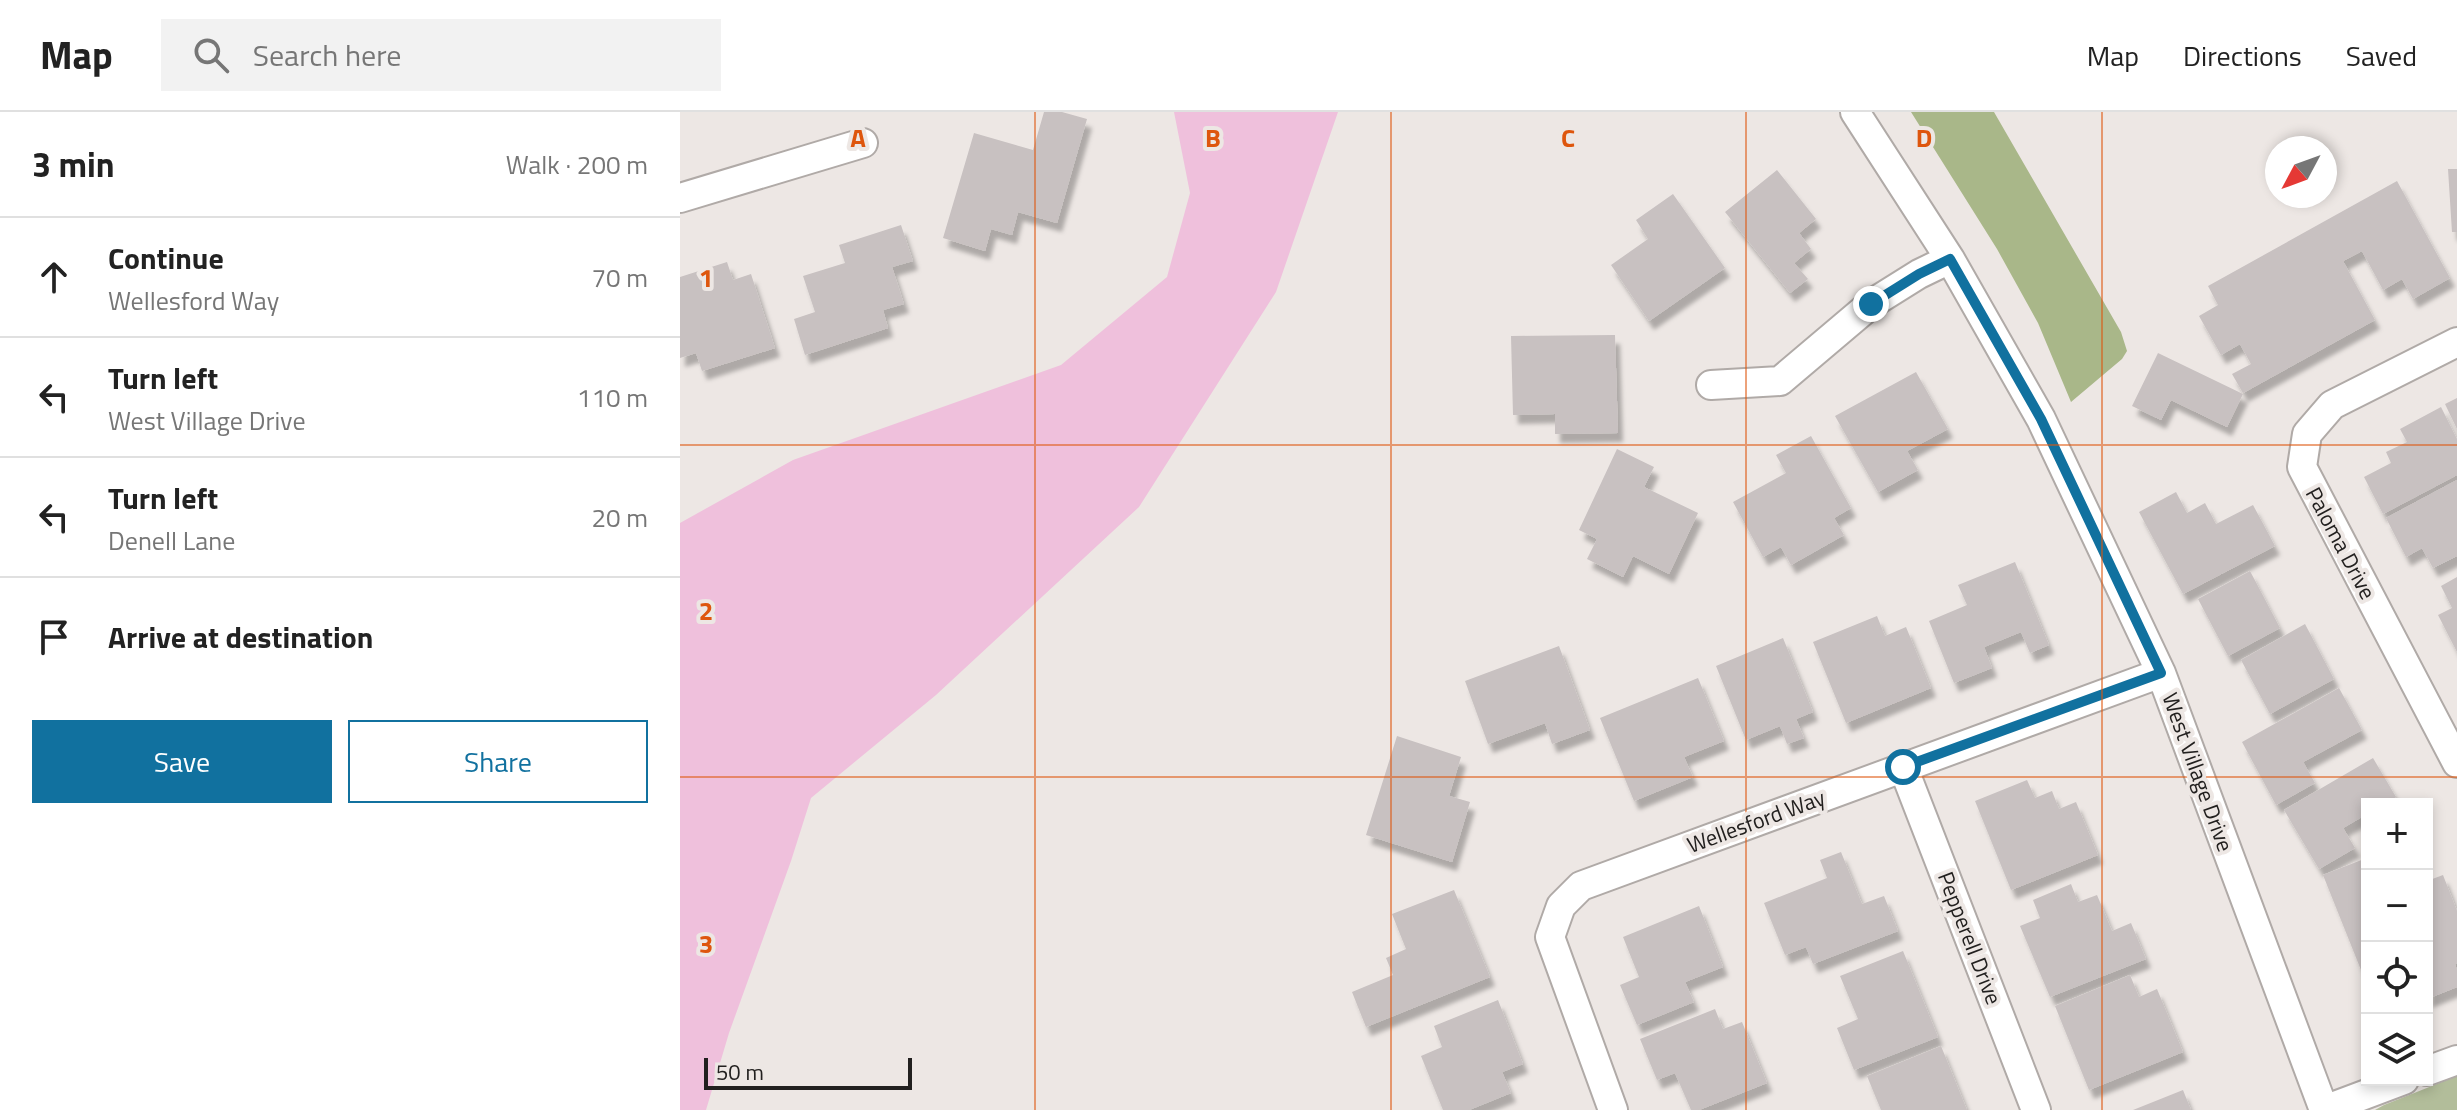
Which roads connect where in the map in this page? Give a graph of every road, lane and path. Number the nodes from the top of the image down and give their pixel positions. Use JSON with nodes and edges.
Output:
{"nodes":[{"id":1,"x":1855,"y":112,"type":"edge"},
{"id":2,"x":863,"y":143,"type":"dead end"},
{"id":3,"x":680,"y":198,"type":"edge"},
{"id":4,"x":1950,"y":259,"type":"junction"},
{"id":5,"x":2457,"y":342,"type":"edge"},
{"id":6,"x":1711,"y":385,"type":"dead end"},
{"id":7,"x":2161,"y":673,"type":"junction"},
{"id":8,"x":2457,"y":763,"type":"edge"},
{"id":9,"x":1903,"y":767,"type":"junction"},
{"id":10,"x":2457,"y":1060,"type":"edge"},
{"id":11,"x":2433,"y":1069,"type":"edge"},
{"id":12,"x":2388,"y":1086,"type":"edge"},
{"id":13,"x":1613,"y":1110,"type":"edge"},
{"id":14,"x":2036,"y":1110,"type":"edge"},
{"id":15,"x":2324,"y":1110,"type":"edge"}],
"edges":[{"from":1,"to":4,"type":"street","name":"West Village Drive"},
{"from":2,"to":3,"type":"street"},
{"from":4,"to":6,"type":"street"},
{"from":4,"to":7,"type":"street","name":"West Village Drive"},
{"from":5,"to":8,"type":"street","name":"Paloma Drive"},
{"from":7,"to":9,"type":"street","name":"Wellesford Way"},
{"from":7,"to":15,"type":"street","name":"West Village Drive"},
{"from":9,"to":13,"type":"street","name":"Wellesford Way"},
{"from":9,"to":14,"type":"street","name":"Pepperell Drive"},
{"from":10,"to":11,"type":"street"},
{"from":12,"to":15,"type":"street"}]}
